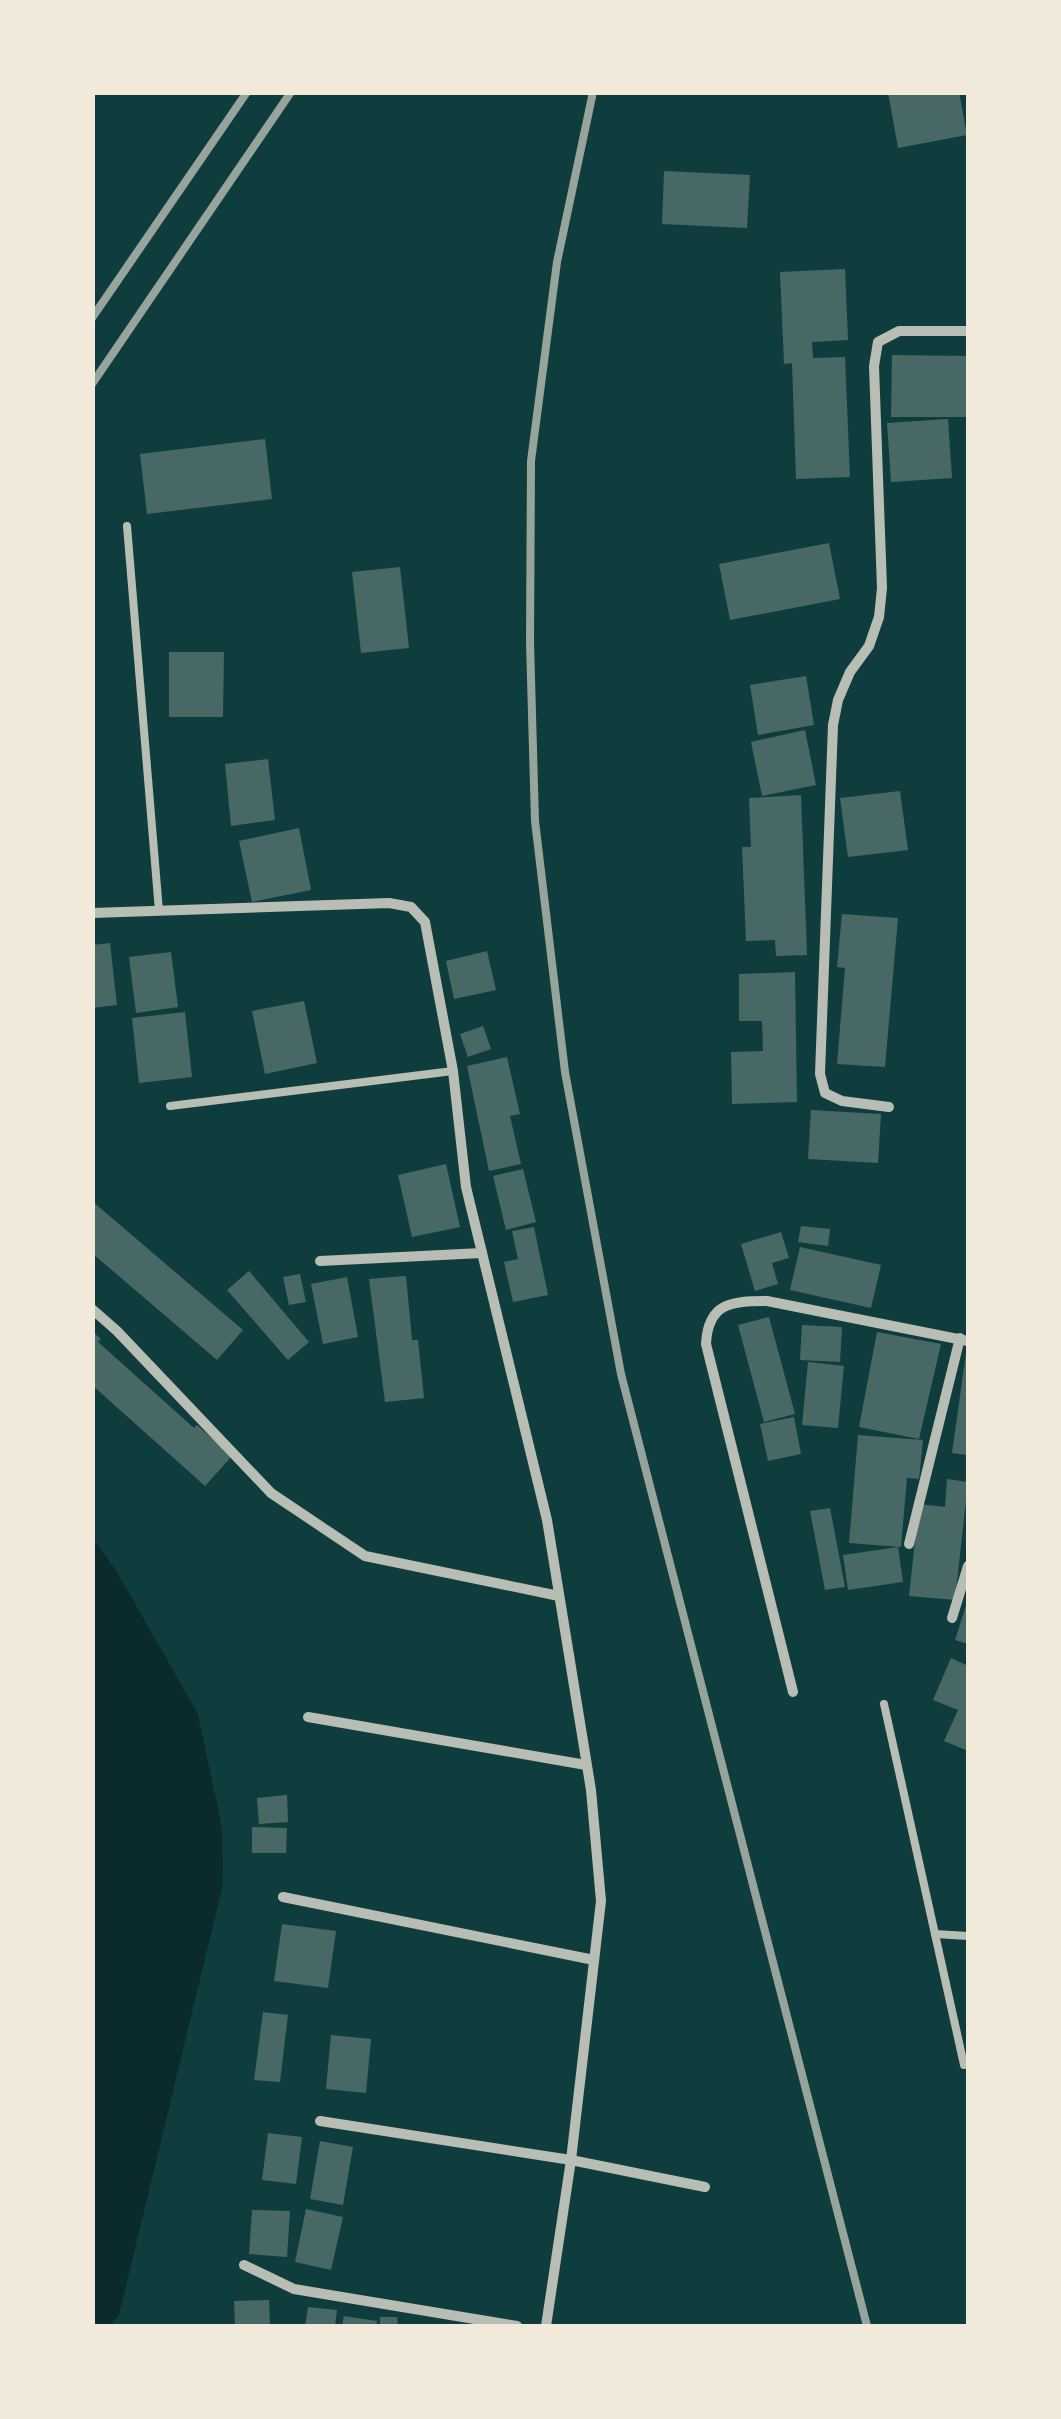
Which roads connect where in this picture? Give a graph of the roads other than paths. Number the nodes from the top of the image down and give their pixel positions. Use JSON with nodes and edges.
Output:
{"nodes":[{"id":1,"x":968,"y":331,"type":"edge"},
{"id":2,"x":126,"y":526,"type":"dead end"},
{"id":3,"x":159,"y":911,"type":"junction"},
{"id":4,"x":92,"y":912,"type":"edge"},
{"id":5,"x":452,"y":1071,"type":"junction"},
{"id":6,"x":170,"y":1106,"type":"dead end"},
{"id":7,"x":889,"y":1108,"type":"dead end"},
{"id":8,"x":482,"y":1253,"type":"junction"},
{"id":9,"x":320,"y":1261,"type":"dead end"},
{"id":10,"x":92,"y":1310,"type":"edge"},
{"id":11,"x":964,"y":1340,"type":"edge"},
{"id":12,"x":909,"y":1544,"type":"dead end"},
{"id":13,"x":968,"y":1566,"type":"edge"},
{"id":14,"x":560,"y":1596,"type":"junction"},
{"id":15,"x":952,"y":1618,"type":"dead end"},
{"id":16,"x":793,"y":1692,"type":"dead end"},
{"id":17,"x":884,"y":1704,"type":"dead end"},
{"id":18,"x":308,"y":1717,"type":"dead end"},
{"id":19,"x":586,"y":1765,"type":"junction"},
{"id":20,"x":283,"y":1897,"type":"dead end"},
{"id":21,"x":935,"y":1934,"type":"junction"},
{"id":22,"x":968,"y":1936,"type":"edge"},
{"id":23,"x":594,"y":1960,"type":"junction"},
{"id":24,"x":964,"y":2065,"type":"dead end"},
{"id":25,"x":320,"y":2122,"type":"dead end"},
{"id":26,"x":571,"y":2160,"type":"junction"},
{"id":27,"x":705,"y":2187,"type":"dead end"},
{"id":28,"x":244,"y":2265,"type":"dead end"},
{"id":29,"x":518,"y":2326,"type":"edge"},
{"id":30,"x":546,"y":2326,"type":"edge"}],
"edges":[{"from":1,"to":7,"type":"street"},
{"from":2,"to":3,"type":"lane"},
{"from":3,"to":4,"type":"street"},
{"from":3,"to":5,"type":"street"},
{"from":5,"to":6,"type":"lane"},
{"from":5,"to":8,"type":"street"},
{"from":8,"to":9,"type":"street"},
{"from":8,"to":14,"type":"street"},
{"from":10,"to":14,"type":"street"},
{"from":11,"to":12,"type":"street"},
{"from":11,"to":16,"type":"street"},
{"from":13,"to":15,"type":"street"},
{"from":14,"to":19,"type":"street"},
{"from":17,"to":21,"type":"lane"},
{"from":18,"to":19,"type":"street"},
{"from":19,"to":23,"type":"street"},
{"from":20,"to":23,"type":"street"},
{"from":21,"to":22,"type":"lane"},
{"from":21,"to":24,"type":"lane"},
{"from":23,"to":26,"type":"street"},
{"from":25,"to":26,"type":"street"},
{"from":26,"to":27,"type":"street"},
{"from":26,"to":30,"type":"street"},
{"from":28,"to":29,"type":"street"}]}
